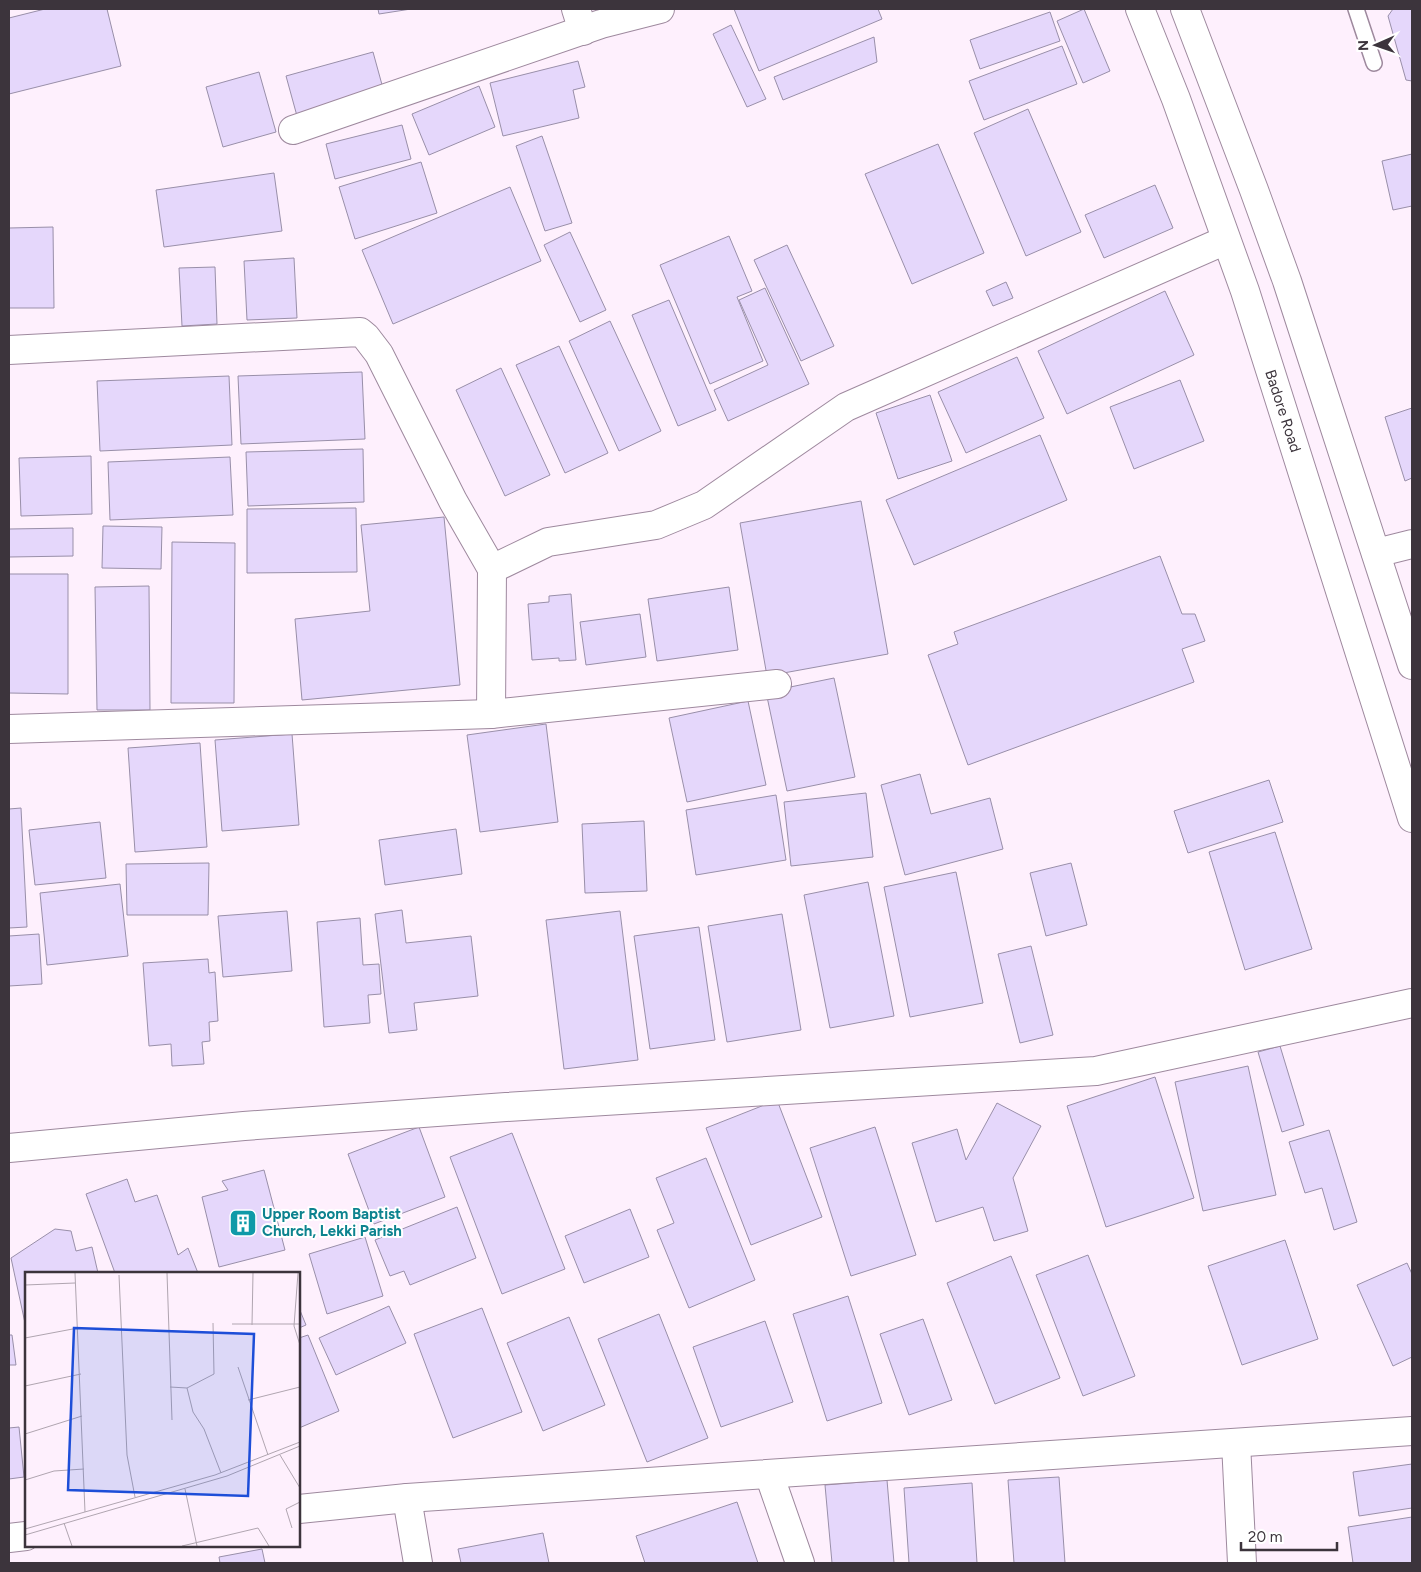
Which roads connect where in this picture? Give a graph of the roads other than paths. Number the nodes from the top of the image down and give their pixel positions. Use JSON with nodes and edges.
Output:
{"nodes":[{"id":1,"x":660,"y":9,"type":"edge"},
{"id":2,"x":1140,"y":9,"type":"edge"},
{"id":3,"x":1185,"y":9,"type":"edge"},
{"id":4,"x":1356,"y":9,"type":"edge"},
{"id":5,"x":580,"y":20,"type":"edge"},
{"id":6,"x":1374,"y":63,"type":"dead end"},
{"id":7,"x":293,"y":130,"type":"dead end"},
{"id":8,"x":1226,"y":240,"type":"junction"},
{"id":9,"x":9,"y":350,"type":"edge"},
{"id":10,"x":1412,"y":544,"type":"edge"},
{"id":11,"x":1376,"y":553,"type":"junction"},
{"id":12,"x":492,"y":569,"type":"junction"},
{"id":13,"x":1412,"y":665,"type":"edge"},
{"id":14,"x":776,"y":684,"type":"dead end"},
{"id":15,"x":491,"y":714,"type":"junction"},
{"id":16,"x":9,"y":729,"type":"edge"},
{"id":17,"x":1412,"y":818,"type":"edge"},
{"id":18,"x":1412,"y":1003,"type":"edge"},
{"id":19,"x":9,"y":1148,"type":"edge"},
{"id":20,"x":1412,"y":1431,"type":"edge"},
{"id":21,"x":1236,"y":1444,"type":"junction"},
{"id":22,"x":770,"y":1474,"type":"junction"},
{"id":23,"x":407,"y":1498,"type":"junction"},
{"id":24,"x":300,"y":1509,"type":"edge"},
{"id":25,"x":25,"y":1536,"type":"edge"},
{"id":26,"x":9,"y":1538,"type":"edge"},
{"id":27,"x":418,"y":1563,"type":"edge"},
{"id":28,"x":800,"y":1563,"type":"edge"},
{"id":29,"x":1242,"y":1563,"type":"edge"}],
"edges":[{"from":1,"to":5,"type":"street"},
{"from":2,"to":8,"type":"street","name":"Badore Road"},
{"from":3,"to":11,"type":"street"},
{"from":4,"to":6,"type":"lane"},
{"from":5,"to":7,"type":"street"},
{"from":8,"to":12,"type":"street"},
{"from":8,"to":17,"type":"street","name":"Badore Road"},
{"from":9,"to":12,"type":"street"},
{"from":10,"to":11,"type":"street"},
{"from":11,"to":13,"type":"street"},
{"from":12,"to":15,"type":"street"},
{"from":14,"to":15,"type":"street"},
{"from":15,"to":16,"type":"street"},
{"from":18,"to":19,"type":"street"},
{"from":20,"to":21,"type":"street"},
{"from":21,"to":22,"type":"street"},
{"from":21,"to":29,"type":"street"},
{"from":22,"to":23,"type":"street"},
{"from":22,"to":28,"type":"street"},
{"from":23,"to":24,"type":"street"},
{"from":23,"to":27,"type":"street"},
{"from":25,"to":26,"type":"street"}]}
